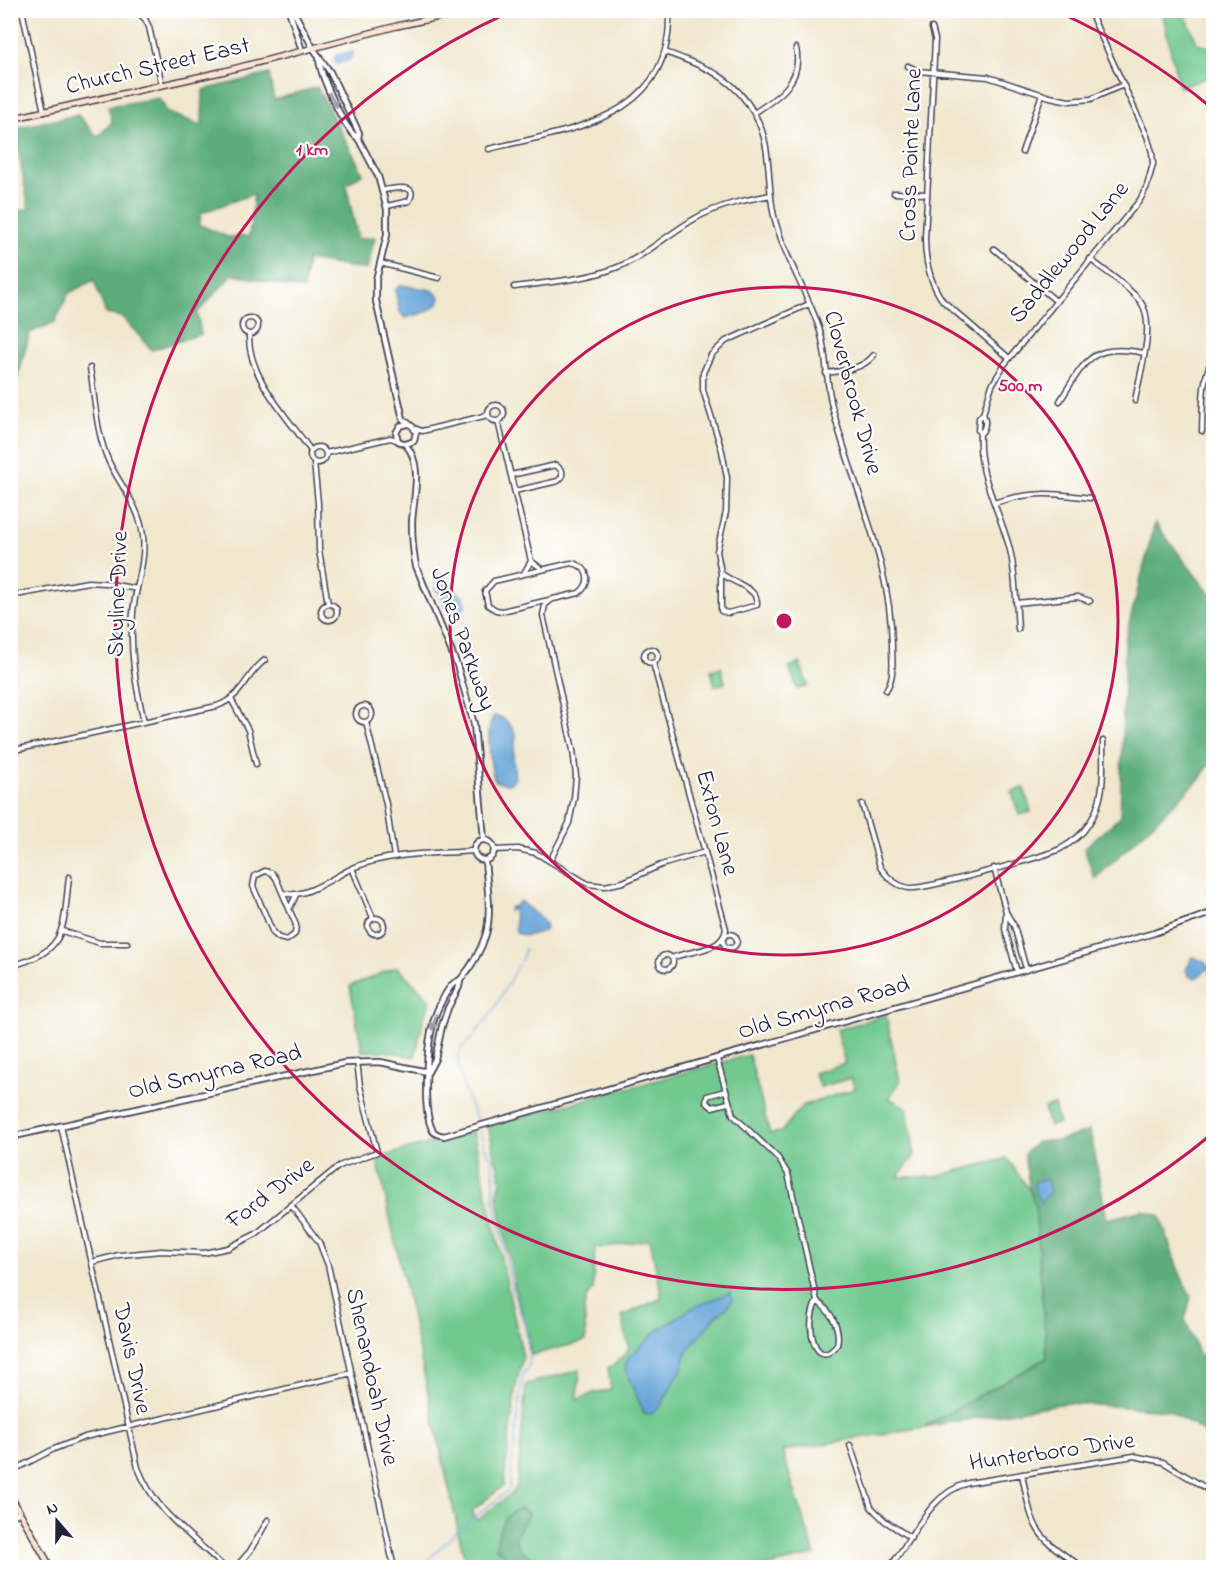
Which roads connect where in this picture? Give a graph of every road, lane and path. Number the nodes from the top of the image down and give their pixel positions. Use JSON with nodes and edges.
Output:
{"nodes":[{"id":1,"x":22,"y":10,"type":"edge"},
{"id":2,"x":67,"y":10,"type":"edge"},
{"id":3,"x":100,"y":10,"type":"edge"},
{"id":4,"x":135,"y":10,"type":"edge"},
{"id":5,"x":291,"y":10,"type":"edge"},
{"id":6,"x":471,"y":10,"type":"edge"},
{"id":7,"x":669,"y":10,"type":"edge"},
{"id":8,"x":1089,"y":10,"type":"edge"},
{"id":9,"x":932,"y":28,"type":"dead end"},
{"id":10,"x":313,"y":48,"type":"junction"},
{"id":11,"x":796,"y":48,"type":"dead end"},
{"id":12,"x":302,"y":51,"type":"junction"},
{"id":13,"x":665,"y":52,"type":"junction"},
{"id":14,"x":319,"y":56,"type":"junction"},
{"id":15,"x":908,"y":66,"type":"dead end"},
{"id":16,"x":933,"y":72,"type":"junction"},
{"id":17,"x":162,"y":85,"type":"junction"},
{"id":18,"x":1123,"y":85,"type":"junction"},
{"id":19,"x":1042,"y":94,"type":"junction"},
{"id":20,"x":44,"y":112,"type":"junction"},
{"id":21,"x":754,"y":112,"type":"junction"},
{"id":22,"x":10,"y":119,"type":"edge"},
{"id":23,"x":358,"y":138,"type":"junction"},
{"id":24,"x":489,"y":148,"type":"dead end"},
{"id":25,"x":1022,"y":152,"type":"dead end"},
{"id":26,"x":384,"y":190,"type":"junction"},
{"id":27,"x":894,"y":193,"type":"dead end"},
{"id":28,"x":771,"y":195,"type":"junction"},
{"id":29,"x":927,"y":195,"type":"junction"},
{"id":30,"x":387,"y":206,"type":"junction"},
{"id":31,"x":994,"y":249,"type":"dead end"},
{"id":32,"x":1090,"y":259,"type":"junction"},
{"id":33,"x":380,"y":263,"type":"junction"},
{"id":34,"x":439,"y":278,"type":"dead end"},
{"id":35,"x":514,"y":287,"type":"dead end"},
{"id":36,"x":1056,"y":301,"type":"junction"},
{"id":37,"x":809,"y":303,"type":"junction"},
{"id":38,"x":249,"y":334,"type":"junction"},
{"id":39,"x":1144,"y":353,"type":"junction"},
{"id":40,"x":874,"y":355,"type":"dead end"},
{"id":41,"x":1214,"y":356,"type":"edge"},
{"id":42,"x":1009,"y":358,"type":"junction"},
{"id":43,"x":90,"y":368,"type":"dead end"},
{"id":44,"x":826,"y":373,"type":"junction"},
{"id":45,"x":1060,"y":401,"type":"dead end"},
{"id":46,"x":1135,"y":401,"type":"dead end"},
{"id":47,"x":488,"y":415,"type":"junction"},
{"id":48,"x":403,"y":419,"type":"junction"},
{"id":49,"x":498,"y":421,"type":"junction"},
{"id":50,"x":407,"y":424,"type":"junction"},
{"id":51,"x":400,"y":426,"type":"junction"},
{"id":52,"x":414,"y":428,"type":"junction"},
{"id":53,"x":422,"y":430,"type":"junction"},
{"id":54,"x":1202,"y":431,"type":"dead end"},
{"id":55,"x":396,"y":433,"type":"junction"},
{"id":56,"x":416,"y":436,"type":"junction"},
{"id":57,"x":390,"y":438,"type":"junction"},
{"id":58,"x":397,"y":440,"type":"junction"},
{"id":59,"x":412,"y":443,"type":"junction"},
{"id":60,"x":405,"y":444,"type":"junction"},
{"id":61,"x":410,"y":450,"type":"junction"},
{"id":62,"x":311,"y":451,"type":"junction"},
{"id":63,"x":326,"y":453,"type":"junction"},
{"id":64,"x":314,"y":463,"type":"junction"},
{"id":65,"x":511,"y":475,"type":"junction"},
{"id":66,"x":515,"y":491,"type":"junction"},
{"id":67,"x":1090,"y":498,"type":"dead end"},
{"id":68,"x":994,"y":503,"type":"junction"},
{"id":69,"x":531,"y":561,"type":"junction"},
{"id":70,"x":542,"y":569,"type":"junction"},
{"id":71,"x":524,"y":573,"type":"junction"},
{"id":72,"x":720,"y":573,"type":"junction"},
{"id":73,"x":137,"y":589,"type":"junction"},
{"id":74,"x":10,"y":596,"type":"edge"},
{"id":75,"x":550,"y":600,"type":"junction"},
{"id":76,"x":1089,"y":601,"type":"dead end"},
{"id":77,"x":1016,"y":603,"type":"junction"},
{"id":78,"x":328,"y":604,"type":"junction"},
{"id":79,"x":530,"y":605,"type":"junction"},
{"id":80,"x":543,"y":615,"type":"junction"},
{"id":81,"x":1018,"y":629,"type":"dead end"},
{"id":82,"x":265,"y":660,"type":"dead end"},
{"id":83,"x":653,"y":663,"type":"dead end"},
{"id":84,"x":886,"y":690,"type":"dead end"},
{"id":85,"x":231,"y":699,"type":"junction"},
{"id":86,"x":144,"y":722,"type":"junction"},
{"id":87,"x":366,"y":722,"type":"junction"},
{"id":88,"x":1103,"y":741,"type":"dead end"},
{"id":89,"x":10,"y":751,"type":"edge"},
{"id":90,"x":256,"y":764,"type":"dead end"},
{"id":91,"x":862,"y":804,"type":"dead end"},
{"id":92,"x":484,"y":840,"type":"junction"},
{"id":93,"x":495,"y":850,"type":"junction"},
{"id":94,"x":474,"y":851,"type":"junction"},
{"id":95,"x":705,"y":852,"type":"junction"},
{"id":96,"x":394,"y":857,"type":"junction"},
{"id":97,"x":485,"y":861,"type":"junction"},
{"id":98,"x":550,"y":861,"type":"junction"},
{"id":99,"x":352,"y":868,"type":"junction"},
{"id":100,"x":994,"y":868,"type":"junction"},
{"id":101,"x":69,"y":878,"type":"dead end"},
{"id":102,"x":283,"y":893,"type":"junction"},
{"id":103,"x":296,"y":895,"type":"junction"},
{"id":104,"x":290,"y":908,"type":"junction"},
{"id":105,"x":1006,"y":912,"type":"junction"},
{"id":106,"x":1214,"y":912,"type":"edge"},
{"id":107,"x":373,"y":918,"type":"junction"},
{"id":108,"x":62,"y":931,"type":"junction"},
{"id":109,"x":724,"y":937,"type":"junction"},
{"id":110,"x":127,"y":943,"type":"dead end"},
{"id":111,"x":672,"y":958,"type":"dead end"},
{"id":112,"x":10,"y":966,"type":"edge"},
{"id":113,"x":1026,"y":969,"type":"junction"},
{"id":114,"x":1017,"y":972,"type":"junction"},
{"id":115,"x":460,"y":981,"type":"junction"},
{"id":116,"x":717,"y":1059,"type":"junction"},
{"id":117,"x":357,"y":1061,"type":"junction"},
{"id":118,"x":428,"y":1072,"type":"junction"},
{"id":119,"x":725,"y":1091,"type":"junction"},
{"id":120,"x":728,"y":1103,"type":"junction"},
{"id":121,"x":61,"y":1126,"type":"junction"},
{"id":122,"x":10,"y":1137,"type":"edge"},
{"id":123,"x":291,"y":1204,"type":"junction"},
{"id":124,"x":804,"y":1243,"type":"junction"},
{"id":125,"x":798,"y":1244,"type":"dead end"},
{"id":126,"x":92,"y":1262,"type":"junction"},
{"id":127,"x":817,"y":1301,"type":"junction"},
{"id":128,"x":352,"y":1373,"type":"junction"},
{"id":129,"x":128,"y":1426,"type":"junction"},
{"id":130,"x":850,"y":1445,"type":"dead end"},
{"id":131,"x":10,"y":1472,"type":"edge"},
{"id":132,"x":1022,"y":1474,"type":"junction"},
{"id":133,"x":1214,"y":1493,"type":"edge"},
{"id":134,"x":10,"y":1495,"type":"edge"},
{"id":135,"x":13,"y":1506,"type":"edge"},
{"id":136,"x":20,"y":1512,"type":"junction"},
{"id":137,"x":10,"y":1518,"type":"edge"},
{"id":138,"x":268,"y":1520,"type":"dead end"},
{"id":139,"x":911,"y":1538,"type":"junction"},
{"id":140,"x":51,"y":1568,"type":"edge"},
{"id":141,"x":225,"y":1568,"type":"edge"},
{"id":142,"x":235,"y":1568,"type":"edge"},
{"id":143,"x":394,"y":1568,"type":"edge"},
{"id":144,"x":889,"y":1568,"type":"edge"},
{"id":145,"x":1084,"y":1568,"type":"edge"}],
"edges":[{"from":1,"to":20,"type":"street"},
{"from":2,"to":3,"type":"street"},
{"from":4,"to":17,"type":"street"},
{"from":5,"to":10,"type":"street"},
{"from":5,"to":12,"type":"street"},
{"from":6,"to":10,"type":"main road"},
{"from":7,"to":13,"type":"street"},
{"from":8,"to":18,"type":"street","name":"Saddlewood Lane"},
{"from":9,"to":16,"type":"street","name":"Cross Pointe Lane"},
{"from":10,"to":12,"type":"street","name":"Church Street East"},
{"from":10,"to":14,"type":"street"},
{"from":11,"to":21,"type":"street"},
{"from":12,"to":17,"type":"main road","name":"Church Street East"},
{"from":13,"to":21,"type":"street","name":"Cloverbrook Drive"},
{"from":13,"to":24,"type":"street"},
{"from":14,"to":23,"type":"street"},
{"from":14,"to":23,"type":"street","one_way":true},
{"from":15,"to":16,"type":"street"},
{"from":16,"to":19,"type":"street"},
{"from":16,"to":29,"type":"street","name":"Cross Pointe Lane"},
{"from":17,"to":20,"type":"main road","name":"Church Street East"},
{"from":18,"to":19,"type":"street"},
{"from":18,"to":32,"type":"street","name":"Saddlewood Lane"},
{"from":19,"to":25,"type":"street"},
{"from":20,"to":22,"type":"main road","name":"Church Street East"},
{"from":21,"to":28,"type":"street","name":"Cloverbrook Drive"},
{"from":23,"to":26,"type":"street"},
{"from":26,"to":30,"type":"street"},
{"from":26,"to":30,"type":"street"},
{"from":27,"to":29,"type":"street"},
{"from":28,"to":35,"type":"street"},
{"from":28,"to":37,"type":"street","name":"Cloverbrook Drive"},
{"from":29,"to":42,"type":"street","name":"Cross Pointe Lane"},
{"from":30,"to":33,"type":"street"},
{"from":31,"to":36,"type":"street"},
{"from":32,"to":36,"type":"street","name":"Saddlewood Lane"},
{"from":32,"to":39,"type":"street"},
{"from":33,"to":34,"type":"street"},
{"from":33,"to":48,"type":"street"},
{"from":36,"to":42,"type":"street","name":"Saddlewood Lane"},
{"from":37,"to":44,"type":"street","name":"Cloverbrook Drive"},
{"from":37,"to":72,"type":"street"},
{"from":38,"to":38,"type":"street"},
{"from":38,"to":62,"type":"street"},
{"from":39,"to":45,"type":"street"},
{"from":39,"to":46,"type":"street"},
{"from":40,"to":44,"type":"street"},
{"from":41,"to":54,"type":"street"},
{"from":42,"to":68,"type":"street","name":"Saddlewood Lane"},
{"from":43,"to":73,"type":"street","name":"Skyline Drive"},
{"from":44,"to":84,"type":"street","name":"Cloverbrook Drive"},
{"from":47,"to":49,"type":"street"},
{"from":47,"to":49,"type":"street"},
{"from":47,"to":53,"type":"street"},
{"from":48,"to":50,"type":"street"},
{"from":48,"to":51,"type":"street"},
{"from":49,"to":65,"type":"street"},
{"from":50,"to":51,"type":"street"},
{"from":50,"to":52,"type":"street"},
{"from":51,"to":55,"type":"street"},
{"from":52,"to":53,"type":"street"},
{"from":52,"to":56,"type":"street"},
{"from":53,"to":56,"type":"street"},
{"from":55,"to":57,"type":"street"},
{"from":55,"to":58,"type":"street"},
{"from":56,"to":59,"type":"street"},
{"from":57,"to":58,"type":"street"},
{"from":57,"to":63,"type":"street"},
{"from":58,"to":60,"type":"street"},
{"from":59,"to":60,"type":"street"},
{"from":59,"to":61,"type":"street","name":"Jones Parkway"},
{"from":60,"to":61,"type":"street","name":"Jones Parkway"},
{"from":61,"to":92,"type":"street","name":"Jones Parkway"},
{"from":62,"to":63,"type":"street"},
{"from":62,"to":64,"type":"street"},
{"from":63,"to":64,"type":"street"},
{"from":64,"to":78,"type":"street"},
{"from":65,"to":66,"type":"street"},
{"from":65,"to":66,"type":"street"},
{"from":66,"to":69,"type":"street"},
{"from":67,"to":68,"type":"street"},
{"from":68,"to":77,"type":"street","name":"Saddlewood Lane"},
{"from":69,"to":70,"type":"street"},
{"from":69,"to":71,"type":"street"},
{"from":70,"to":71,"type":"street"},
{"from":70,"to":75,"type":"street"},
{"from":71,"to":79,"type":"street"},
{"from":72,"to":72,"type":"street"},
{"from":73,"to":74,"type":"street"},
{"from":73,"to":86,"type":"street","name":"Skyline Drive"},
{"from":75,"to":79,"type":"street"},
{"from":75,"to":80,"type":"street"},
{"from":76,"to":77,"type":"street"},
{"from":77,"to":81,"type":"street","name":"Saddlewood Lane"},
{"from":78,"to":78,"type":"street"},
{"from":79,"to":80,"type":"street"},
{"from":80,"to":98,"type":"street"},
{"from":82,"to":85,"type":"street"},
{"from":83,"to":95,"type":"street","name":"Exton Lane"},
{"from":85,"to":86,"type":"street"},
{"from":85,"to":90,"type":"street"},
{"from":86,"to":89,"type":"street"},
{"from":87,"to":87,"type":"street"},
{"from":87,"to":96,"type":"street"},
{"from":88,"to":100,"type":"street"},
{"from":91,"to":100,"type":"street"},
{"from":92,"to":93,"type":"street"},
{"from":92,"to":94,"type":"street"},
{"from":93,"to":97,"type":"street"},
{"from":93,"to":98,"type":"street"},
{"from":94,"to":96,"type":"street"},
{"from":94,"to":97,"type":"street"},
{"from":95,"to":98,"type":"street"},
{"from":95,"to":109,"type":"street","name":"Exton Lane"},
{"from":96,"to":99,"type":"street"},
{"from":97,"to":115,"type":"street"},
{"from":99,"to":103,"type":"street"},
{"from":99,"to":107,"type":"street"},
{"from":100,"to":105,"type":"street"},
{"from":101,"to":108,"type":"street"},
{"from":102,"to":103,"type":"street"},
{"from":102,"to":104,"type":"street"},
{"from":102,"to":104,"type":"street"},
{"from":103,"to":104,"type":"street"},
{"from":105,"to":113,"type":"street"},
{"from":105,"to":114,"type":"street"},
{"from":106,"to":113,"type":"street","name":"Old Smyrna Road"},
{"from":107,"to":107,"type":"street"},
{"from":108,"to":110,"type":"street"},
{"from":108,"to":112,"type":"street"},
{"from":109,"to":109,"type":"street"},
{"from":109,"to":111,"type":"street"},
{"from":113,"to":114,"type":"street","name":"Old Smyrna Road"},
{"from":114,"to":116,"type":"street","name":"Old Smyrna Road"},
{"from":115,"to":118,"type":"street"},
{"from":115,"to":118,"type":"street","one_way":true},
{"from":116,"to":118,"type":"street","name":"Old Smyrna Road"},
{"from":116,"to":119,"type":"street"},
{"from":117,"to":118,"type":"street","name":"Old Smyrna Road"},
{"from":117,"to":121,"type":"street","name":"Old Smyrna Road"},
{"from":117,"to":123,"type":"street","name":"Ford Drive"},
{"from":119,"to":120,"type":"street"},
{"from":119,"to":120,"type":"street"},
{"from":120,"to":124,"type":"street"},
{"from":121,"to":122,"type":"street","name":"Old Smyrna Road"},
{"from":121,"to":126,"type":"street","name":"Davis Drive"},
{"from":123,"to":126,"type":"street","name":"Ford Drive"},
{"from":123,"to":128,"type":"street","name":"Shenandoah Drive"},
{"from":124,"to":125,"type":"street"},
{"from":124,"to":127,"type":"street"},
{"from":126,"to":129,"type":"street","name":"Davis Drive"},
{"from":127,"to":127,"type":"street"},
{"from":128,"to":129,"type":"street"},
{"from":128,"to":143,"type":"street","name":"Shenandoah Drive"},
{"from":129,"to":131,"type":"street"},
{"from":129,"to":141,"type":"street","name":"Davis Drive"},
{"from":130,"to":139,"type":"street"},
{"from":132,"to":133,"type":"street","name":"Hunterboro Drive"},
{"from":132,"to":139,"type":"street","name":"Hunterboro Drive"},
{"from":132,"to":145,"type":"street"},
{"from":134,"to":135,"type":"main road"},
{"from":135,"to":136,"type":"main road"},
{"from":136,"to":137,"type":"street"},
{"from":136,"to":140,"type":"main road"},
{"from":138,"to":142,"type":"street"},
{"from":139,"to":144,"type":"street","name":"Hunterboro Drive"}]}
